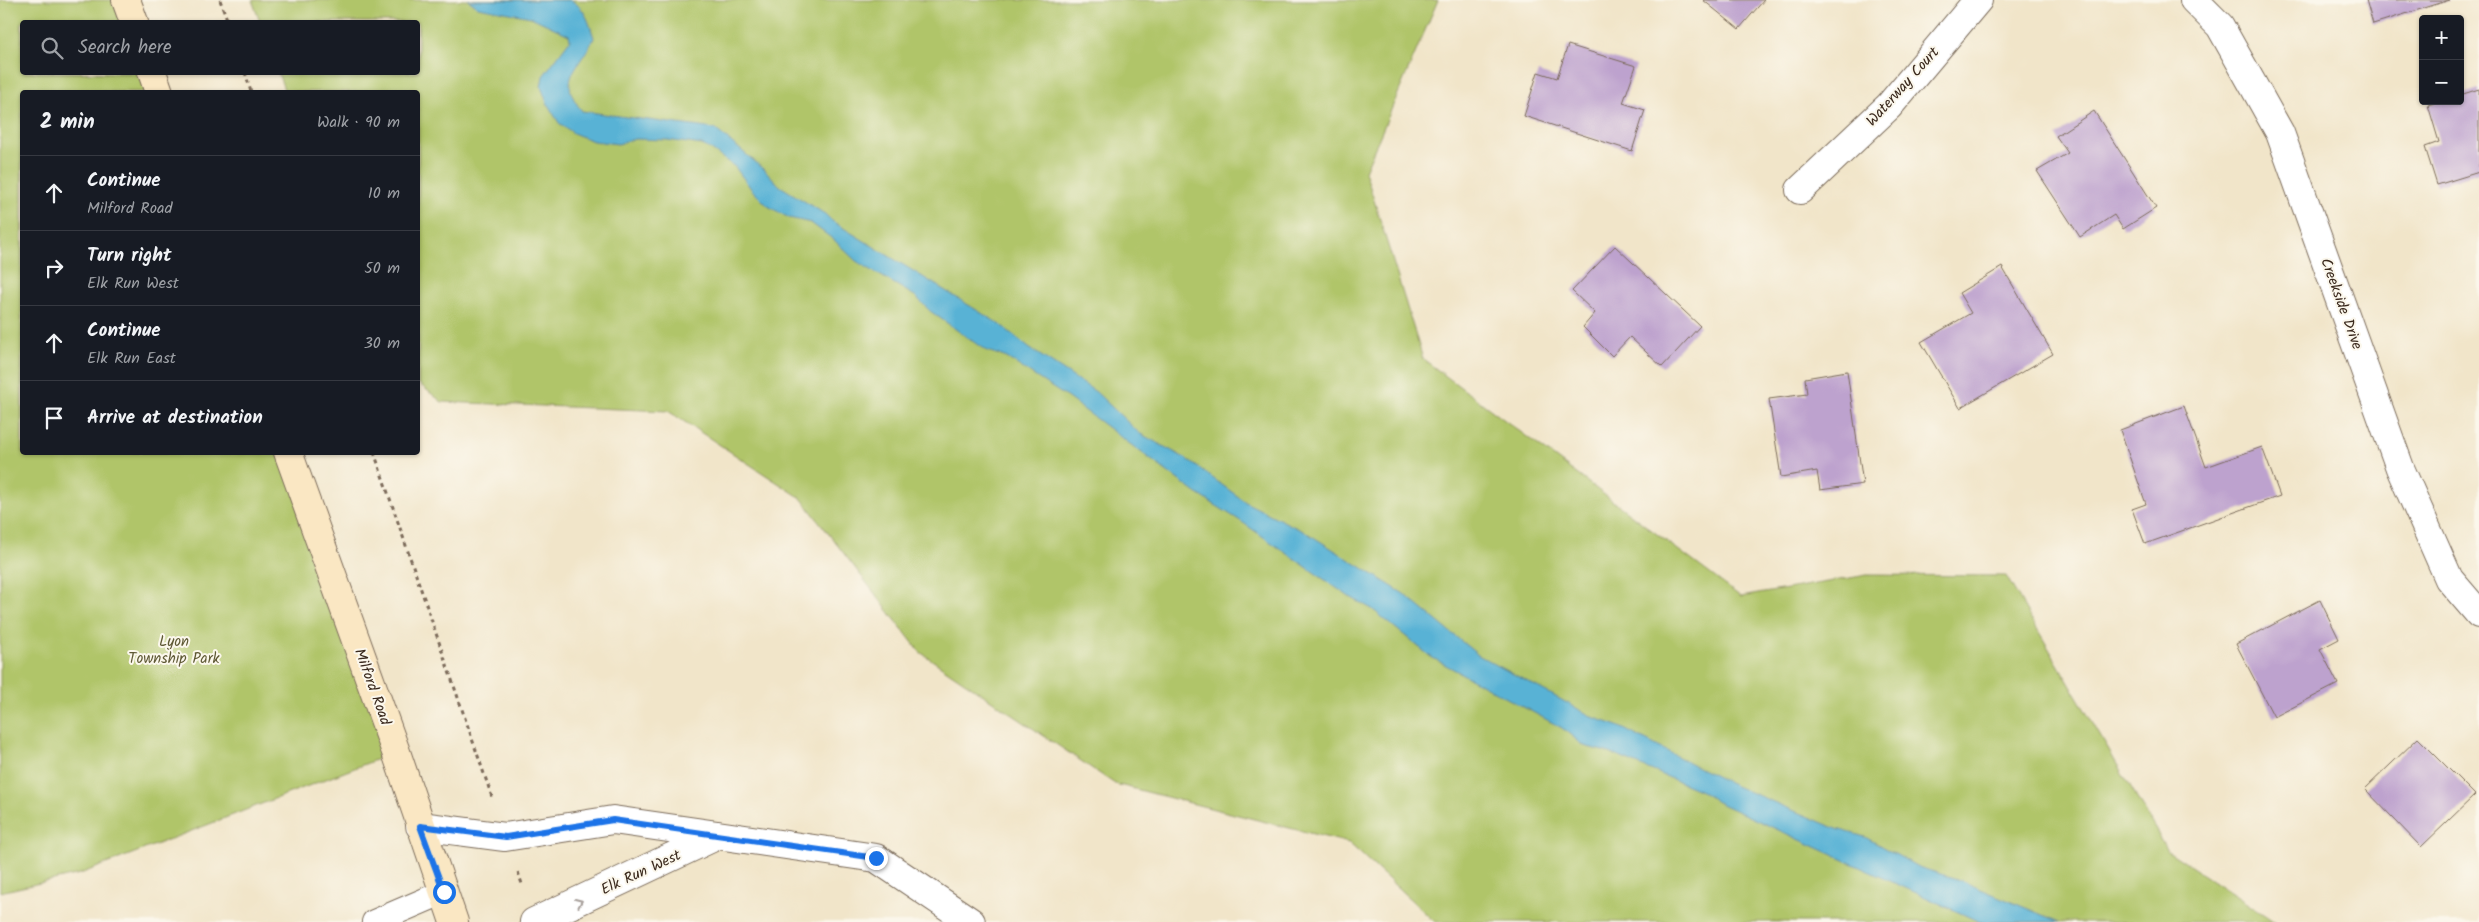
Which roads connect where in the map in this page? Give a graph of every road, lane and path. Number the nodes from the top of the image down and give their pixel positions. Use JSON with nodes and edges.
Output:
{"nodes":[{"id":1,"x":126,"y":0,"type":"edge"},
{"id":2,"x":220,"y":0,"type":"edge"},
{"id":3,"x":1978,"y":0,"type":"edge"},
{"id":4,"x":2194,"y":0,"type":"edge"},
{"id":5,"x":133,"y":20,"type":"edge"},
{"id":6,"x":227,"y":20,"type":"edge"},
{"id":7,"x":153,"y":75,"type":"edge"},
{"id":8,"x":246,"y":75,"type":"edge"},
{"id":9,"x":158,"y":90,"type":"edge"},
{"id":10,"x":251,"y":90,"type":"edge"},
{"id":11,"x":1800,"y":190,"type":"dead end"},
{"id":12,"x":289,"y":455,"type":"edge"},
{"id":13,"x":375,"y":455,"type":"edge"},
{"id":14,"x":2479,"y":614,"type":"edge"},
{"id":15,"x":420,"y":826,"type":"junction"},
{"id":16,"x":718,"y":836,"type":"junction"},
{"id":17,"x":506,"y":837,"type":"junction"},
{"id":18,"x":444,"y":892,"type":"junction"},
{"id":19,"x":535,"y":921,"type":"edge"},
{"id":20,"x":374,"y":922,"type":"edge"},
{"id":21,"x":454,"y":922,"type":"edge"},
{"id":22,"x":971,"y":922,"type":"edge"}],
"edges":[{"from":1,"to":5,"type":"street"},
{"from":2,"to":6,"type":"path"},
{"from":3,"to":11,"type":"street","name":"Waterway Court"},
{"from":4,"to":14,"type":"street","name":"Creekside Drive"},
{"from":7,"to":9,"type":"street"},
{"from":8,"to":10,"type":"path"},
{"from":12,"to":15,"type":"street","name":"Milford Road"},
{"from":13,"to":17,"type":"path"},
{"from":15,"to":17,"type":"street","name":"Elk Run West"},
{"from":15,"to":18,"type":"street","name":"Milford Road"},
{"from":16,"to":17,"type":"street","name":"Elk Run West"},
{"from":19,"to":16,"type":"street","name":"Elk Run West","one_way":true},
{"from":16,"to":22,"type":"street"},
{"from":17,"to":19,"type":"path"},
{"from":18,"to":20,"type":"lane"},
{"from":18,"to":21,"type":"street","name":"Milford Road"}]}
